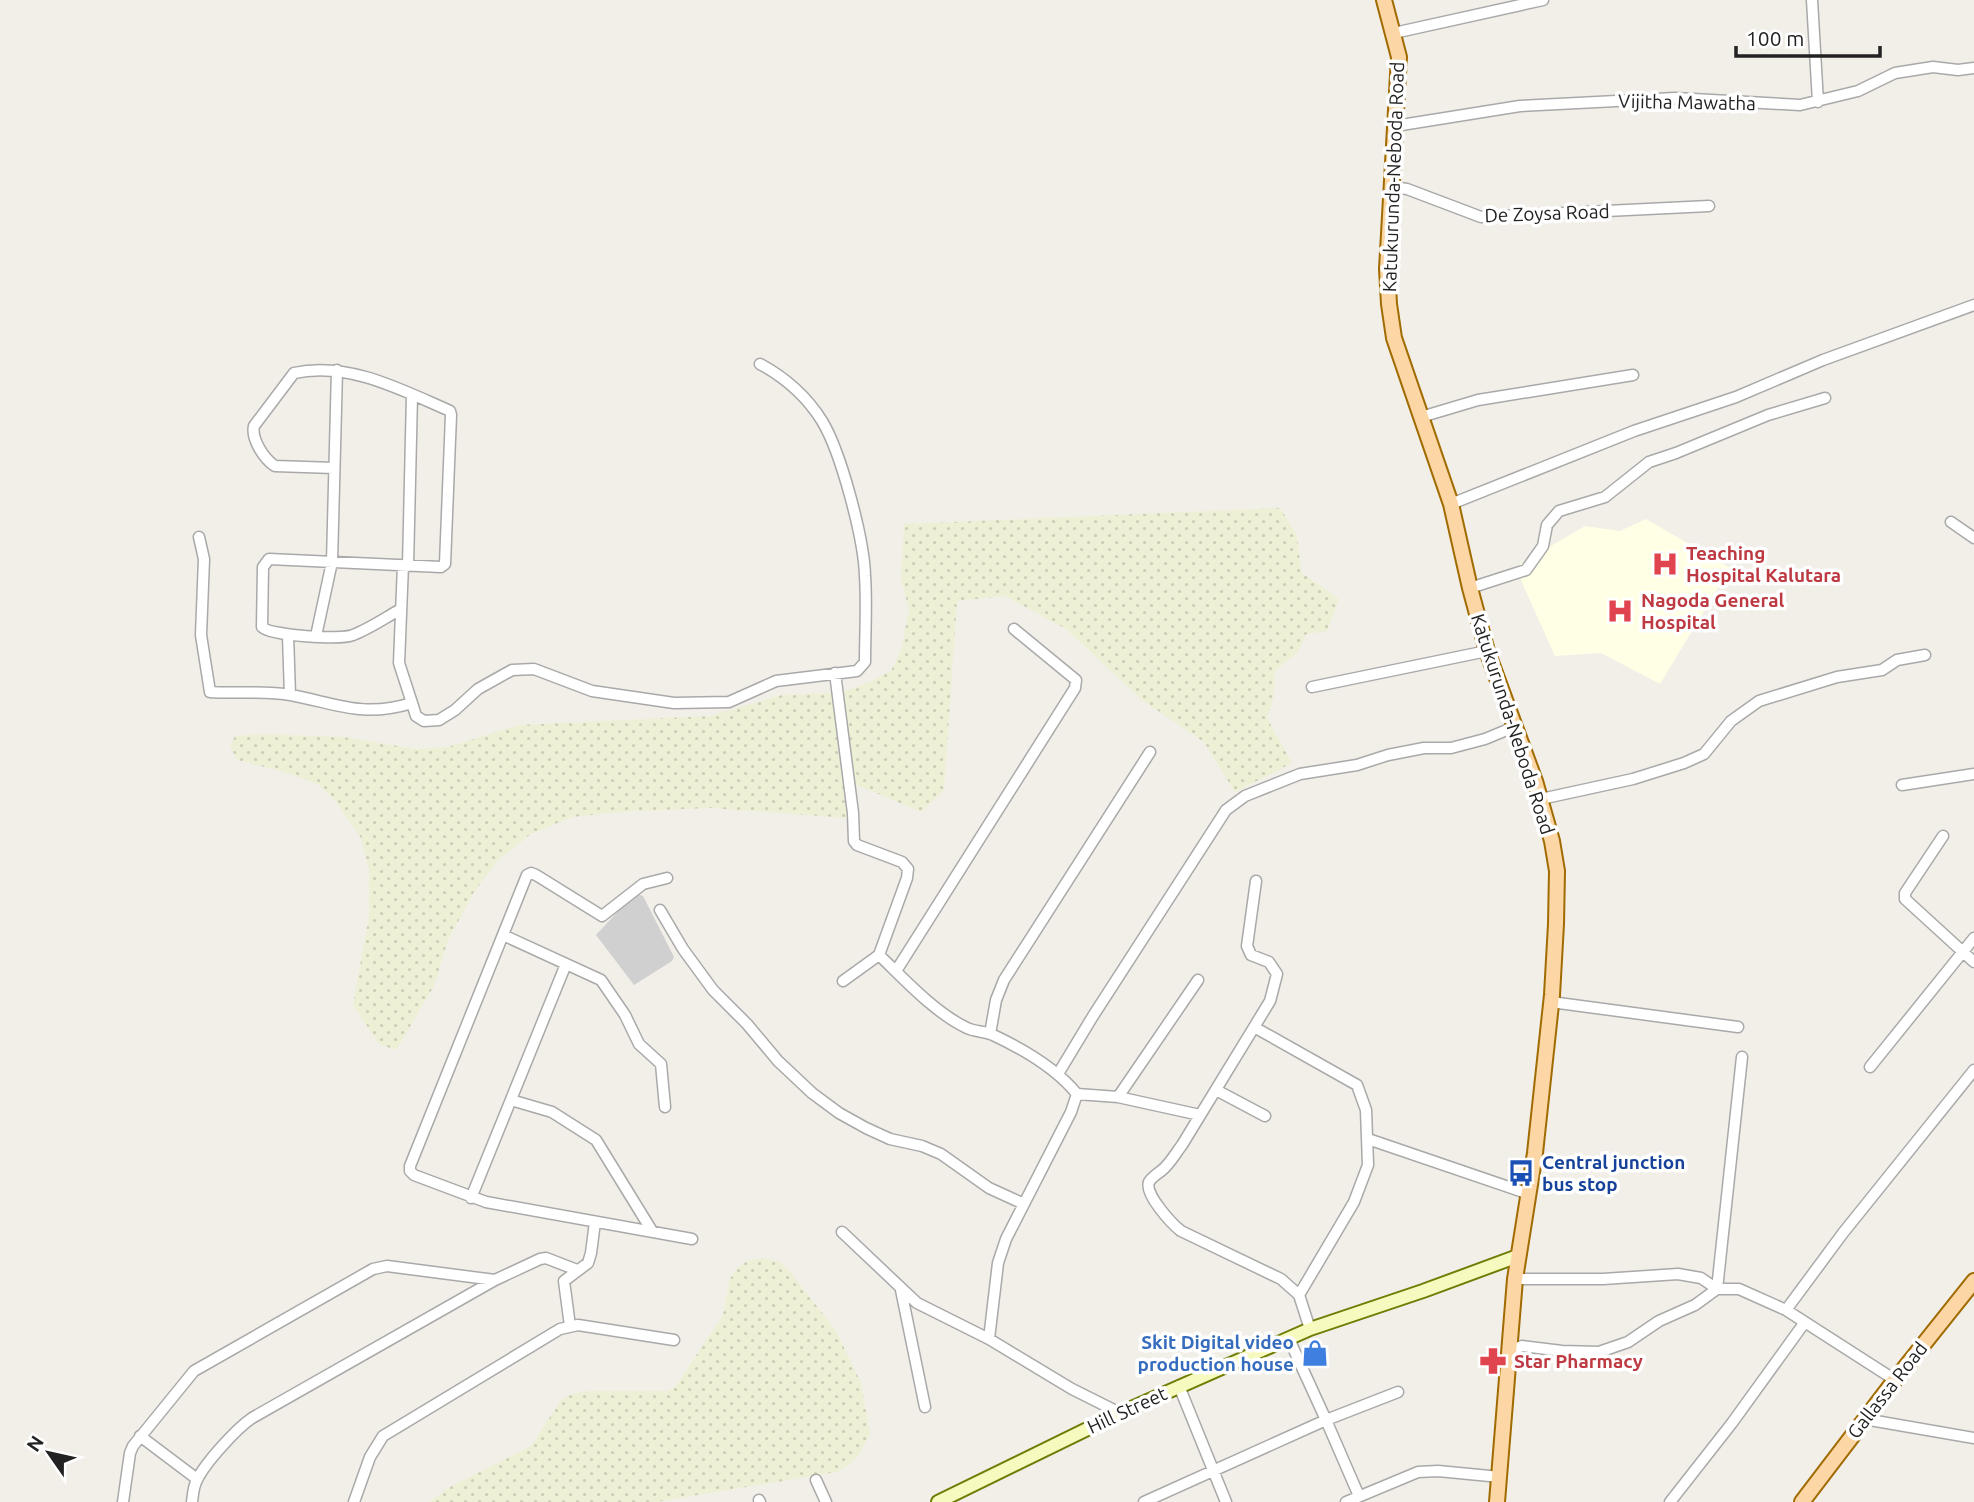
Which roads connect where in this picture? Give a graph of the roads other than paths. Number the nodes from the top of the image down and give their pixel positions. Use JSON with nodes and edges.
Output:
{"nodes":[{"id":1,"x":1384,"y":0,"type":"edge"},
{"id":2,"x":1543,"y":0,"type":"edge"},
{"id":3,"x":1812,"y":0,"type":"edge"},
{"id":4,"x":1394,"y":33,"type":"junction"},
{"id":5,"x":1974,"y":68,"type":"edge"},
{"id":6,"x":1818,"y":102,"type":"junction"},
{"id":7,"x":1395,"y":126,"type":"junction"},
{"id":8,"x":1391,"y":187,"type":"junction"},
{"id":9,"x":1709,"y":206,"type":"dead end"},
{"id":10,"x":1974,"y":305,"type":"edge"},
{"id":11,"x":760,"y":364,"type":"dead end"},
{"id":12,"x":337,"y":370,"type":"junction"},
{"id":13,"x":1633,"y":375,"type":"dead end"},
{"id":14,"x":412,"y":395,"type":"junction"},
{"id":15,"x":1825,"y":398,"type":"dead end"},
{"id":16,"x":1421,"y":417,"type":"junction"},
{"id":17,"x":334,"y":468,"type":"junction"},
{"id":18,"x":1451,"y":504,"type":"junction"},
{"id":19,"x":1951,"y":522,"type":"dead end"},
{"id":20,"x":199,"y":537,"type":"dead end"},
{"id":21,"x":1974,"y":538,"type":"edge"},
{"id":22,"x":332,"y":562,"type":"junction"},
{"id":23,"x":405,"y":566,"type":"junction"},
{"id":24,"x":1470,"y":588,"type":"junction"},
{"id":25,"x":401,"y":609,"type":"junction"},
{"id":26,"x":1014,"y":629,"type":"dead end"},
{"id":27,"x":288,"y":635,"type":"junction"},
{"id":28,"x":316,"y":636,"type":"junction"},
{"id":29,"x":1487,"y":651,"type":"junction"},
{"id":30,"x":1925,"y":655,"type":"dead end"},
{"id":31,"x":835,"y":673,"type":"junction"},
{"id":32,"x":1312,"y":687,"type":"dead end"},
{"id":33,"x":290,"y":695,"type":"junction"},
{"id":34,"x":412,"y":704,"type":"junction"},
{"id":35,"x":1514,"y":727,"type":"junction"},
{"id":36,"x":1150,"y":752,"type":"dead end"},
{"id":37,"x":1974,"y":774,"type":"edge"},
{"id":38,"x":1902,"y":785,"type":"dead end"},
{"id":39,"x":1541,"y":799,"type":"junction"},
{"id":40,"x":1942,"y":836,"type":"dead end"},
{"id":41,"x":667,"y":878,"type":"dead end"},
{"id":42,"x":1256,"y":881,"type":"dead end"},
{"id":43,"x":660,"y":911,"type":"dead end"},
{"id":44,"x":503,"y":935,"type":"junction"},
{"id":45,"x":1974,"y":938,"type":"edge"},
{"id":46,"x":1962,"y":952,"type":"junction"},
{"id":47,"x":879,"y":955,"type":"junction"},
{"id":48,"x":1974,"y":962,"type":"edge"},
{"id":49,"x":566,"y":964,"type":"junction"},
{"id":50,"x":896,"y":971,"type":"junction"},
{"id":51,"x":1198,"y":980,"type":"dead end"},
{"id":52,"x":843,"y":981,"type":"dead end"},
{"id":53,"x":1551,"y":1002,"type":"junction"},
{"id":54,"x":1254,"y":1027,"type":"junction"},
{"id":55,"x":1738,"y":1027,"type":"dead end"},
{"id":56,"x":990,"y":1034,"type":"junction"},
{"id":57,"x":1742,"y":1057,"type":"dead end"},
{"id":58,"x":1870,"y":1068,"type":"dead end"},
{"id":59,"x":1974,"y":1070,"type":"edge"},
{"id":60,"x":1058,"y":1074,"type":"junction"},
{"id":61,"x":1216,"y":1090,"type":"junction"},
{"id":62,"x":1077,"y":1094,"type":"junction"},
{"id":63,"x":1118,"y":1097,"type":"junction"},
{"id":64,"x":511,"y":1100,"type":"junction"},
{"id":65,"x":665,"y":1107,"type":"dead end"},
{"id":66,"x":1200,"y":1115,"type":"junction"},
{"id":67,"x":1265,"y":1115,"type":"dead end"},
{"id":68,"x":1368,"y":1139,"type":"junction"},
{"id":69,"x":1529,"y":1194,"type":"junction"},
{"id":70,"x":471,"y":1198,"type":"junction"},
{"id":71,"x":1024,"y":1204,"type":"junction"},
{"id":72,"x":595,"y":1222,"type":"junction"},
{"id":73,"x":652,"y":1231,"type":"junction"},
{"id":74,"x":842,"y":1232,"type":"dead end"},
{"id":75,"x":692,"y":1239,"type":"dead end"},
{"id":76,"x":1518,"y":1255,"type":"junction"},
{"id":77,"x":577,"y":1270,"type":"junction"},
{"id":78,"x":1515,"y":1279,"type":"junction"},
{"id":79,"x":495,"y":1280,"type":"junction"},
{"id":80,"x":1974,"y":1280,"type":"edge"},
{"id":81,"x":901,"y":1289,"type":"junction"},
{"id":82,"x":1717,"y":1289,"type":"junction"},
{"id":83,"x":1299,"y":1295,"type":"junction"},
{"id":84,"x":1968,"y":1298,"type":"edge"},
{"id":85,"x":1786,"y":1310,"type":"junction"},
{"id":86,"x":1805,"y":1322,"type":"junction"},
{"id":87,"x":570,"y":1326,"type":"junction"},
{"id":88,"x":1310,"y":1329,"type":"junction"},
{"id":89,"x":989,"y":1339,"type":"junction"},
{"id":90,"x":1289,"y":1339,"type":"junction"},
{"id":91,"x":674,"y":1340,"type":"dead end"},
{"id":92,"x":1509,"y":1351,"type":"junction"},
{"id":93,"x":1895,"y":1380,"type":"junction"},
{"id":94,"x":1179,"y":1386,"type":"junction"},
{"id":95,"x":1398,"y":1392,"type":"dead end"},
{"id":96,"x":925,"y":1407,"type":"dead end"},
{"id":97,"x":1120,"y":1413,"type":"junction"},
{"id":98,"x":1326,"y":1419,"type":"junction"},
{"id":99,"x":1864,"y":1419,"type":"junction"},
{"id":100,"x":140,"y":1436,"type":"junction"},
{"id":101,"x":1974,"y":1438,"type":"edge"},
{"id":102,"x":1214,"y":1469,"type":"junction"},
{"id":103,"x":1500,"y":1477,"type":"junction"},
{"id":104,"x":197,"y":1479,"type":"junction"},
{"id":105,"x":816,"y":1480,"type":"dead end"},
{"id":106,"x":1359,"y":1496,"type":"junction"},
{"id":107,"x":123,"y":1502,"type":"edge"},
{"id":108,"x":192,"y":1502,"type":"edge"},
{"id":109,"x":354,"y":1502,"type":"edge"},
{"id":110,"x":826,"y":1502,"type":"edge"},
{"id":111,"x":938,"y":1502,"type":"edge"},
{"id":112,"x":1144,"y":1502,"type":"edge"},
{"id":113,"x":1226,"y":1502,"type":"edge"},
{"id":114,"x":1346,"y":1502,"type":"edge"},
{"id":115,"x":1497,"y":1502,"type":"edge"},
{"id":116,"x":1670,"y":1502,"type":"edge"},
{"id":117,"x":1802,"y":1502,"type":"edge"}],
"edges":[{"from":1,"to":4,"type":"main road","name":"Katukurunda-Neboda Road"},
{"from":2,"to":4,"type":"street"},
{"from":3,"to":6,"type":"street"},
{"from":4,"to":7,"type":"main road","name":"Katukurunda-Neboda Road"},
{"from":5,"to":6,"type":"street","name":"Vijitha Mawatha"},
{"from":6,"to":7,"type":"street","name":"Vijitha Mawatha"},
{"from":7,"to":8,"type":"main road","name":"Katukurunda-Neboda Road"},
{"from":8,"to":9,"type":"street","name":"De Zoysa Road"},
{"from":8,"to":16,"type":"main road","name":"Katukurunda-Neboda Road"},
{"from":10,"to":18,"type":"street"},
{"from":11,"to":31,"type":"street"},
{"from":12,"to":14,"type":"street"},
{"from":12,"to":17,"type":"street"},
{"from":12,"to":17,"type":"street"},
{"from":13,"to":16,"type":"street"},
{"from":14,"to":23,"type":"street"},
{"from":14,"to":23,"type":"street"},
{"from":15,"to":24,"type":"street"},
{"from":16,"to":18,"type":"main road","name":"Katukurunda-Neboda Road"},
{"from":17,"to":22,"type":"street"},
{"from":18,"to":24,"type":"main road","name":"Katukurunda-Neboda Road"},
{"from":19,"to":21,"type":"street"},
{"from":20,"to":33,"type":"street"},
{"from":22,"to":23,"type":"street"},
{"from":22,"to":27,"type":"street"},
{"from":22,"to":28,"type":"street"},
{"from":23,"to":25,"type":"street"},
{"from":24,"to":29,"type":"main road","name":"Katukurunda-Neboda Road"},
{"from":25,"to":28,"type":"street"},
{"from":25,"to":34,"type":"street"},
{"from":26,"to":50,"type":"street"},
{"from":27,"to":28,"type":"street"},
{"from":27,"to":33,"type":"street"},
{"from":29,"to":32,"type":"street"},
{"from":29,"to":35,"type":"main road","name":"Katukurunda-Neboda Road"},
{"from":30,"to":39,"type":"street"},
{"from":31,"to":34,"type":"street"},
{"from":31,"to":47,"type":"street"},
{"from":33,"to":34,"type":"street"},
{"from":35,"to":39,"type":"main road","name":"Katukurunda-Neboda Road"},
{"from":35,"to":60,"type":"street"},
{"from":36,"to":56,"type":"street"},
{"from":37,"to":38,"type":"street"},
{"from":39,"to":53,"type":"main road","name":"Katukurunda-Neboda Road"},
{"from":40,"to":46,"type":"street"},
{"from":41,"to":44,"type":"street"},
{"from":42,"to":54,"type":"street"},
{"from":43,"to":71,"type":"street"},
{"from":44,"to":49,"type":"street"},
{"from":44,"to":70,"type":"street"},
{"from":45,"to":46,"type":"street"},
{"from":46,"to":48,"type":"street"},
{"from":46,"to":58,"type":"street"},
{"from":47,"to":50,"type":"street"},
{"from":47,"to":52,"type":"street"},
{"from":49,"to":64,"type":"street"},
{"from":49,"to":65,"type":"street"},
{"from":50,"to":56,"type":"street"},
{"from":51,"to":63,"type":"street"},
{"from":53,"to":55,"type":"street"},
{"from":53,"to":69,"type":"main road","name":"Katukurunda-Neboda Road"},
{"from":54,"to":61,"type":"street"},
{"from":54,"to":68,"type":"street"},
{"from":56,"to":60,"type":"street"},
{"from":57,"to":82,"type":"street"},
{"from":59,"to":85,"type":"street"},
{"from":60,"to":62,"type":"street"},
{"from":61,"to":66,"type":"street"},
{"from":61,"to":67,"type":"street"},
{"from":62,"to":63,"type":"street"},
{"from":62,"to":71,"type":"street"},
{"from":63,"to":66,"type":"street"},
{"from":64,"to":70,"type":"street"},
{"from":64,"to":73,"type":"street"},
{"from":66,"to":83,"type":"street"},
{"from":68,"to":69,"type":"street"},
{"from":68,"to":83,"type":"street"},
{"from":69,"to":76,"type":"main road","name":"Katukurunda-Neboda Road"},
{"from":70,"to":72,"type":"street"},
{"from":71,"to":89,"type":"street"},
{"from":72,"to":73,"type":"street"},
{"from":72,"to":77,"type":"street"},
{"from":73,"to":75,"type":"street"},
{"from":74,"to":81,"type":"street"},
{"from":76,"to":78,"type":"main road","name":"Katukurunda-Neboda Road"},
{"from":76,"to":88,"type":"main road","name":"Hill Street"},
{"from":77,"to":79,"type":"street"},
{"from":77,"to":87,"type":"street"},
{"from":78,"to":82,"type":"street"},
{"from":78,"to":92,"type":"main road","name":"Katukurunda-Neboda Road"},
{"from":79,"to":100,"type":"street"},
{"from":79,"to":104,"type":"street"},
{"from":80,"to":84,"type":"main road","name":"Gallassa Road"},
{"from":81,"to":89,"type":"street"},
{"from":81,"to":96,"type":"street"},
{"from":82,"to":85,"type":"street"},
{"from":82,"to":92,"type":"street"},
{"from":83,"to":88,"type":"street"},
{"from":84,"to":93,"type":"main road","name":"Gallassa Road"},
{"from":85,"to":86,"type":"street"},
{"from":86,"to":93,"type":"street"},
{"from":86,"to":116,"type":"street"},
{"from":87,"to":91,"type":"street"},
{"from":87,"to":109,"type":"street"},
{"from":88,"to":90,"type":"main road","name":"Hill Street"},
{"from":89,"to":97,"type":"street"},
{"from":90,"to":94,"type":"main road","name":"Hill Street"},
{"from":90,"to":98,"type":"street"},
{"from":92,"to":103,"type":"main road","name":"Katukurunda-Neboda Road"},
{"from":93,"to":99,"type":"main road","name":"Gallassa Road"},
{"from":94,"to":97,"type":"main road","name":"Hill Street"},
{"from":94,"to":102,"type":"street"},
{"from":95,"to":98,"type":"street"},
{"from":97,"to":111,"type":"main road","name":"Hill Street"},
{"from":98,"to":102,"type":"street"},
{"from":98,"to":106,"type":"street"},
{"from":99,"to":101,"type":"street"},
{"from":99,"to":117,"type":"main road","name":"Gallassa Road"},
{"from":100,"to":104,"type":"street"},
{"from":100,"to":107,"type":"street"},
{"from":102,"to":112,"type":"street"},
{"from":102,"to":113,"type":"street"},
{"from":103,"to":106,"type":"street"},
{"from":103,"to":115,"type":"main road","name":"Katukurunda-Neboda Road"},
{"from":104,"to":108,"type":"street"},
{"from":105,"to":110,"type":"street"},
{"from":106,"to":114,"type":"street"}]}
